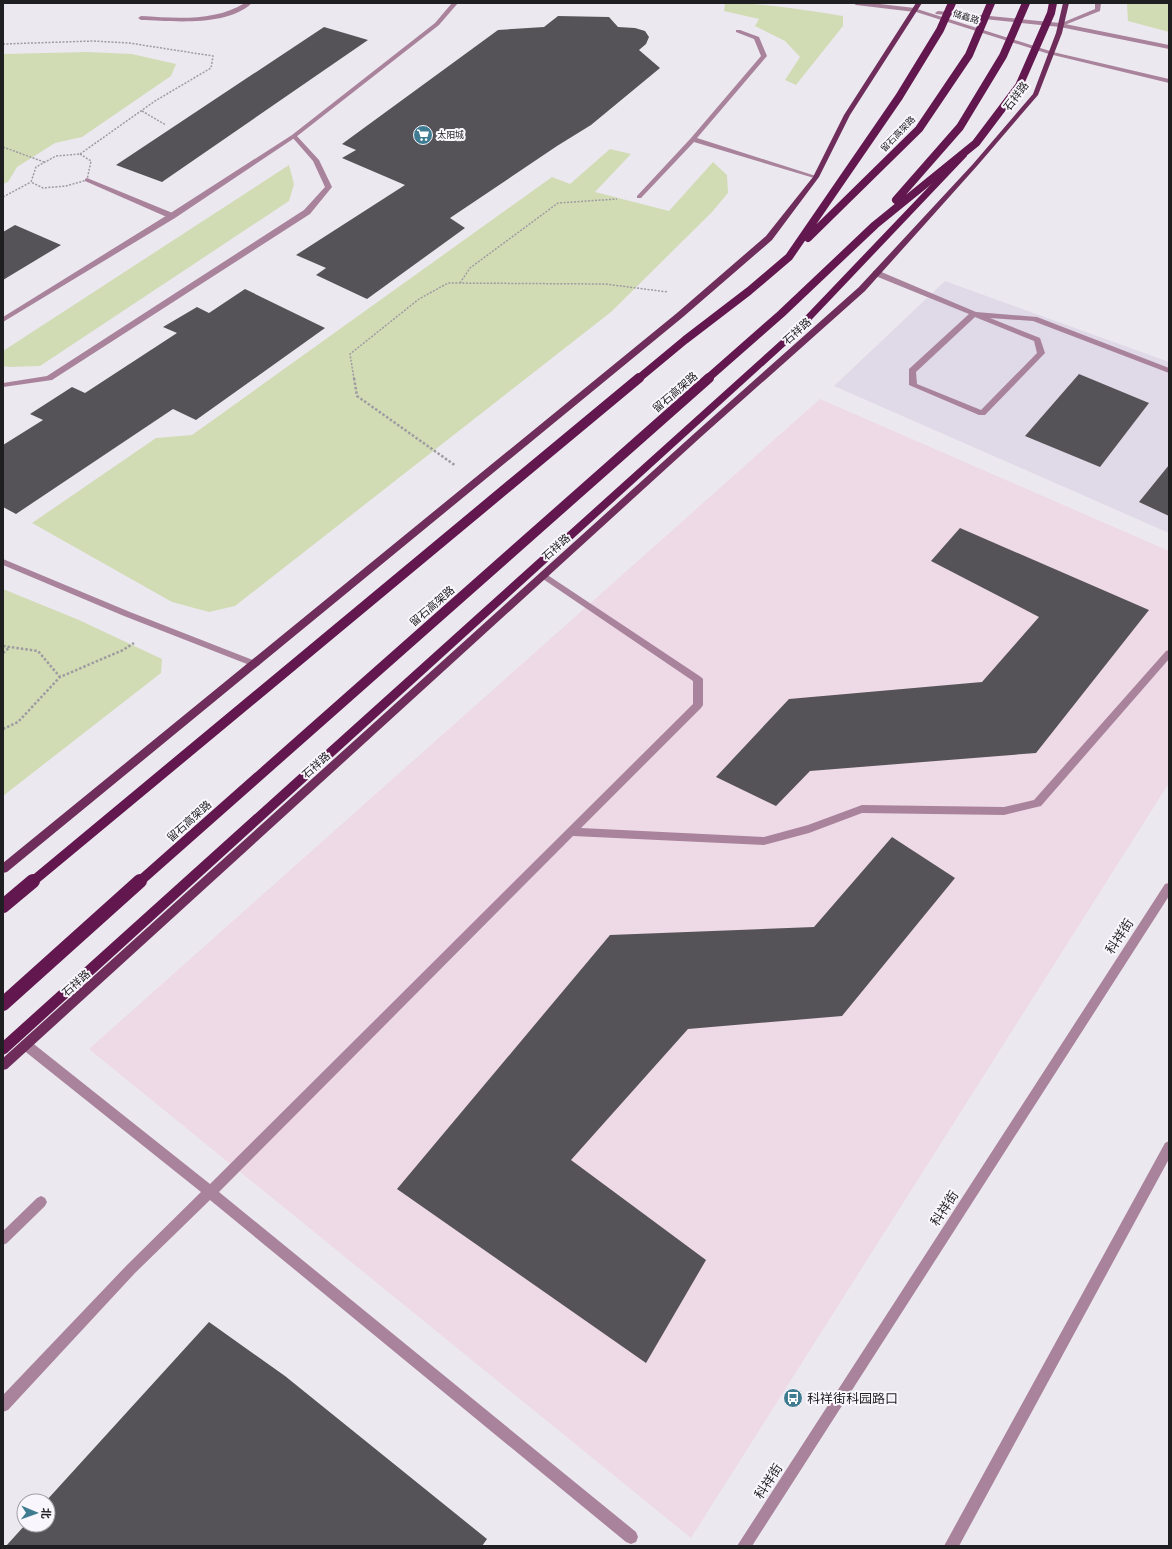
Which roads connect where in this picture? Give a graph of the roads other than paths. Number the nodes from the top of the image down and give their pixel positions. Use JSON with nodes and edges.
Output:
{"nodes":[{"id":1,"x":249,"y":3,"type":"edge"},
{"id":2,"x":456,"y":3,"type":"edge"},
{"id":3,"x":856,"y":3,"type":"edge"},
{"id":4,"x":952,"y":3,"type":"edge"},
{"id":5,"x":992,"y":3,"type":"edge"},
{"id":6,"x":1026,"y":3,"type":"edge"},
{"id":7,"x":1053,"y":3,"type":"edge"},
{"id":8,"x":1066,"y":3,"type":"edge"},
{"id":9,"x":1098,"y":3,"type":"edge"},
{"id":10,"x":917,"y":7,"type":"edge"},
{"id":11,"x":141,"y":18,"type":"dead end"},
{"id":12,"x":1060,"y":25,"type":"junction"},
{"id":13,"x":738,"y":31,"type":"dead end"},
{"id":14,"x":1169,"y":47,"type":"edge"},
{"id":15,"x":1051,"y":53,"type":"junction"},
{"id":16,"x":1169,"y":81,"type":"edge"},
{"id":17,"x":294,"y":136,"type":"junction"},
{"id":18,"x":694,"y":140,"type":"junction"},
{"id":19,"x":976,"y":143,"type":"junction"},
{"id":20,"x":816,"y":177,"type":"junction"},
{"id":21,"x":87,"y":180,"type":"road end"},
{"id":22,"x":639,"y":197,"type":"road end"},
{"id":23,"x":172,"y":216,"type":"junction"},
{"id":24,"x":875,"y":225,"type":"junction"},
{"id":25,"x":790,"y":257,"type":"junction"},
{"id":26,"x":876,"y":273,"type":"junction"},
{"id":27,"x":974,"y":314,"type":"junction"},
{"id":28,"x":3,"y":320,"type":"edge"},
{"id":29,"x":1169,"y":371,"type":"edge"},
{"id":30,"x":3,"y":385,"type":"edge"},
{"id":31,"x":3,"y":562,"type":"edge"},
{"id":32,"x":543,"y":575,"type":"junction"},
{"id":33,"x":1169,"y":653,"type":"edge"},
{"id":34,"x":255,"y":664,"type":"junction"},
{"id":35,"x":571,"y":832,"type":"junction"},
{"id":36,"x":3,"y":869,"type":"edge"},
{"id":37,"x":1169,"y":887,"type":"edge"},
{"id":38,"x":3,"y":906,"type":"edge"},
{"id":39,"x":3,"y":1004,"type":"edge"},
{"id":40,"x":26,"y":1045,"type":"junction"},
{"id":41,"x":3,"y":1049,"type":"edge"},
{"id":42,"x":3,"y":1066,"type":"edge"},
{"id":43,"x":1169,"y":1147,"type":"edge"},
{"id":44,"x":210,"y":1192,"type":"junction"},
{"id":45,"x":41,"y":1202,"type":"dead end"},
{"id":46,"x":3,"y":1240,"type":"edge"},
{"id":47,"x":3,"y":1404,"type":"edge"},
{"id":48,"x":631,"y":1537,"type":"dead end"},
{"id":49,"x":744,"y":1546,"type":"edge"},
{"id":50,"x":951,"y":1546,"type":"edge"}],
"edges":[{"from":1,"to":11,"type":"street"},
{"from":2,"to":17,"type":"street"},
{"from":3,"to":10,"type":"street"},
{"from":4,"to":25,"type":"highway","name":"留石高架路","bridge":true},
{"from":5,"to":25,"type":"highway","name":"留石高架路","bridge":true},
{"from":6,"to":24,"type":"highway","name":"留石高架路","bridge":true},
{"from":7,"to":19,"type":"highway","name":"留石高架路","bridge":true},
{"from":8,"to":12,"type":"main road","name":"石祥路"},
{"from":9,"to":12,"type":"street"},
{"from":10,"to":12,"type":"street","name":"储鑫路"},
{"from":10,"to":15,"type":"street","name":"储鑫路"},
{"from":10,"to":20,"type":"main road"},
{"from":12,"to":14,"type":"street","name":"储鑫路"},
{"from":12,"to":15,"type":"main road","name":"石祥路"},
{"from":13,"to":18,"type":"street"},
{"from":15,"to":16,"type":"street","name":"储鑫路"},
{"from":15,"to":26,"type":"main road","name":"石祥路"},
{"from":17,"to":23,"type":"street"},
{"from":17,"to":30,"type":"street"},
{"from":18,"to":20,"type":"street"},
{"from":18,"to":22,"type":"street"},
{"from":19,"to":24,"type":"highway","name":"留石高架路","bridge":true},
{"from":19,"to":41,"type":"highway","bridge":true},
{"from":20,"to":34,"type":"main road"},
{"from":21,"to":23,"type":"street"},
{"from":23,"to":28,"type":"street"},
{"from":24,"to":39,"type":"highway","name":"留石高架路","bridge":true},
{"from":25,"to":38,"type":"highway","name":"留石高架路","bridge":true},
{"from":26,"to":27,"type":"street"},
{"from":26,"to":32,"type":"main road","name":"石祥路"},
{"from":27,"to":27,"type":"street"},
{"from":27,"to":29,"type":"street"},
{"from":31,"to":34,"type":"street"},
{"from":32,"to":35,"type":"street"},
{"from":32,"to":40,"type":"main road","name":"石祥路"},
{"from":33,"to":35,"type":"street"},
{"from":34,"to":36,"type":"main road"},
{"from":35,"to":44,"type":"street"},
{"from":37,"to":49,"type":"street","name":"科祥街"},
{"from":40,"to":42,"type":"main road","name":"石祥路"},
{"from":40,"to":44,"type":"street"},
{"from":43,"to":50,"type":"street"},
{"from":44,"to":47,"type":"street"},
{"from":44,"to":48,"type":"street"},
{"from":45,"to":46,"type":"street"}]}
